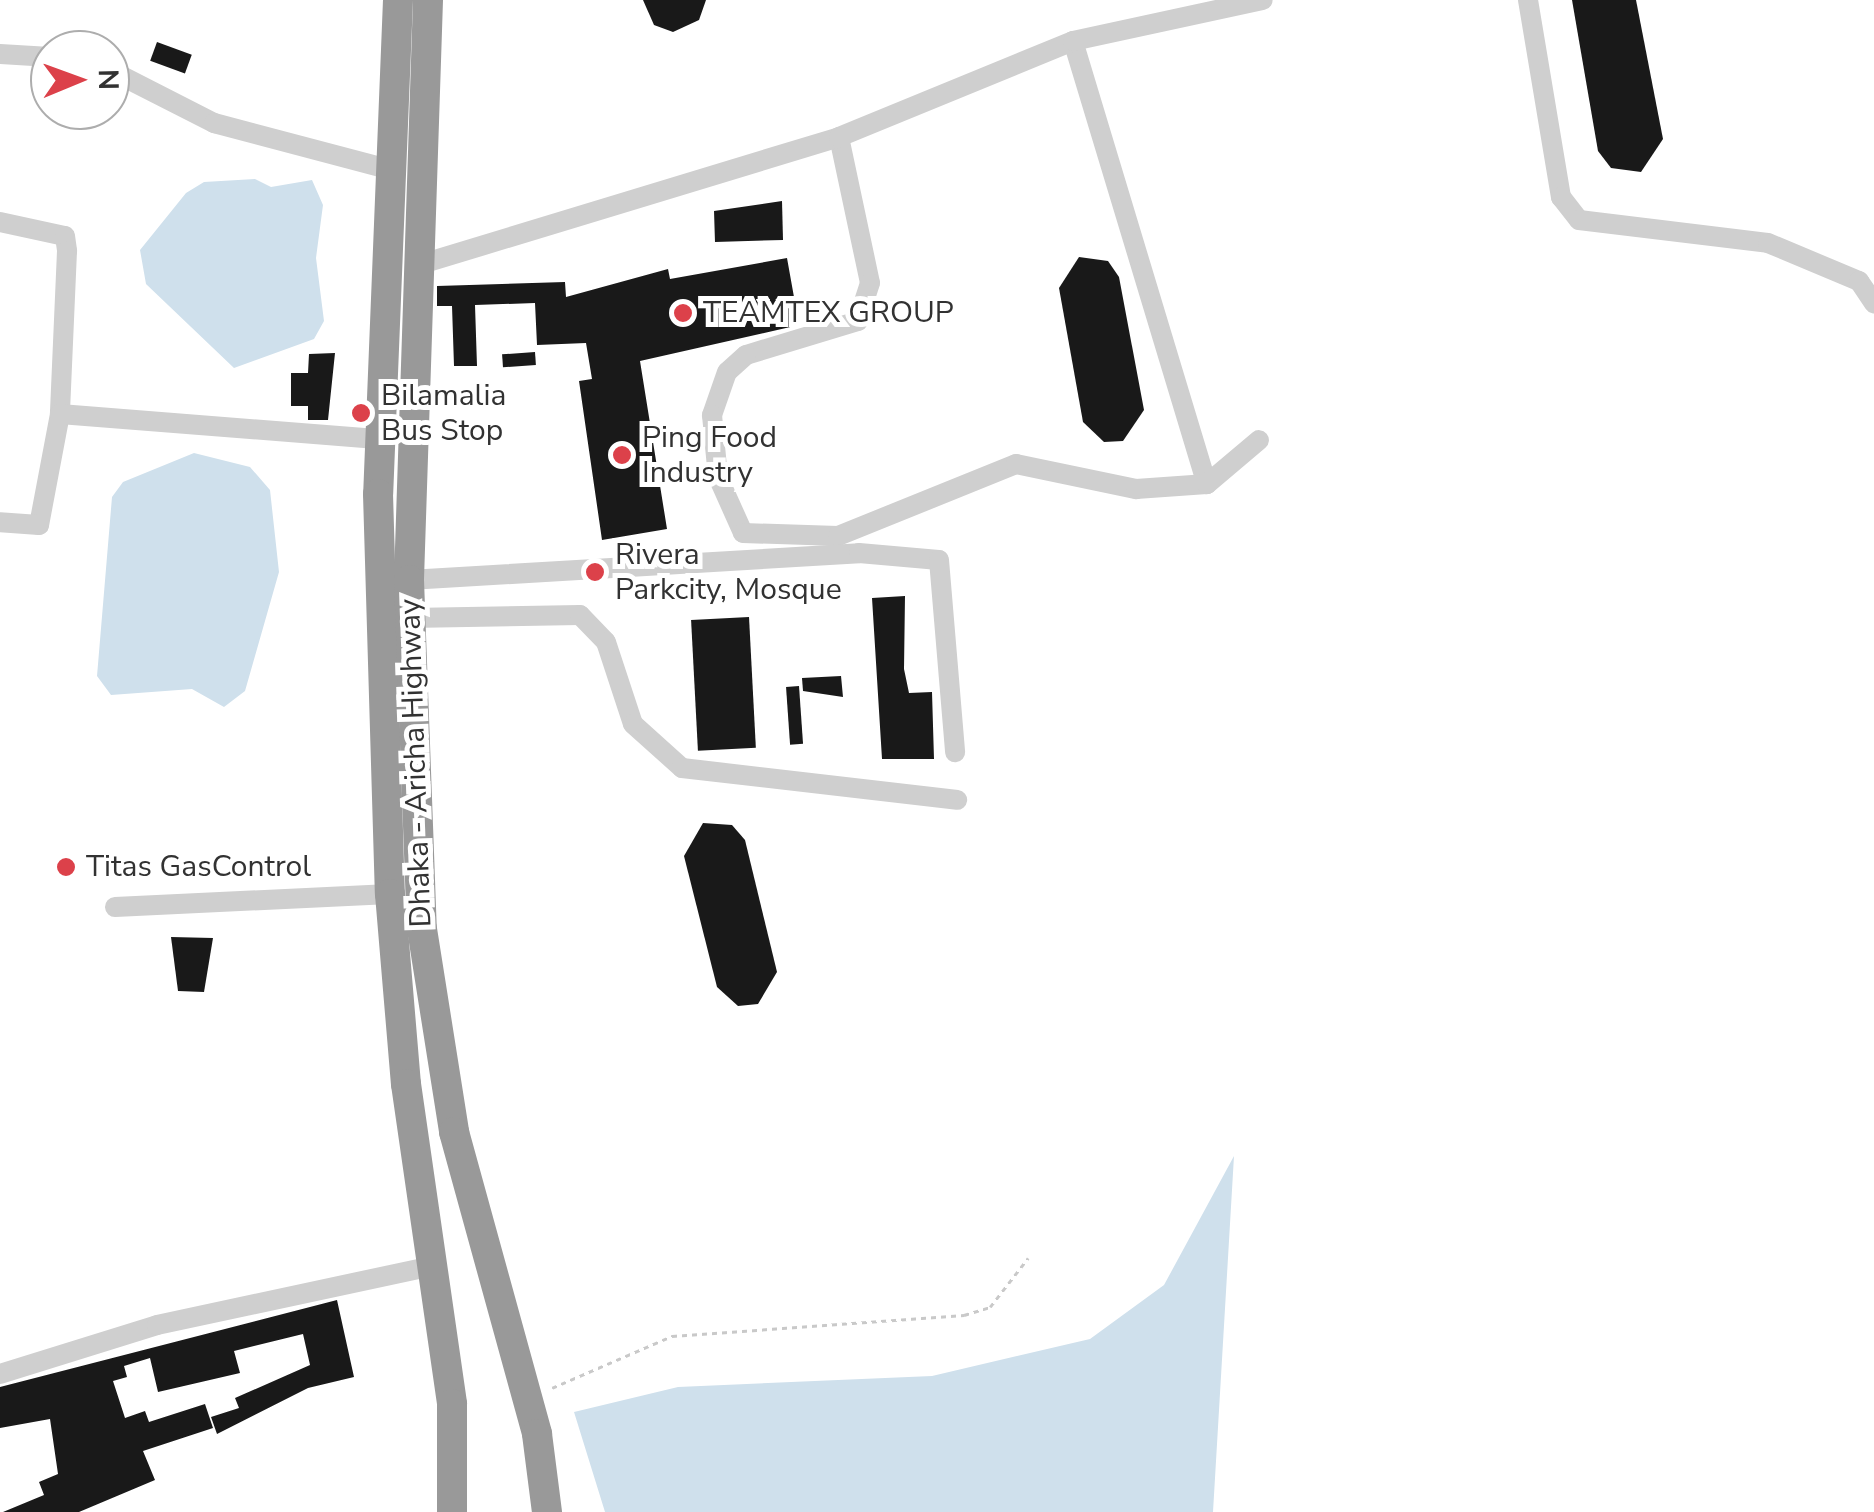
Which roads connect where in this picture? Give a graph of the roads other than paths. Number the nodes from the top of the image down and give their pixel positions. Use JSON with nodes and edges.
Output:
{"nodes":[{"id":1,"x":398,"y":0,"type":"edge"},
{"id":2,"x":428,"y":0,"type":"edge"},
{"id":3,"x":1263,"y":0,"type":"edge"},
{"id":4,"x":1528,"y":0,"type":"edge"},
{"id":5,"x":1073,"y":41,"type":"junction"},
{"id":6,"x":0,"y":54,"type":"edge"},
{"id":7,"x":30,"y":56,"type":"edge"},
{"id":8,"x":130,"y":80,"type":"edge"},
{"id":9,"x":839,"y":137,"type":"junction"},
{"id":10,"x":384,"y":168,"type":"junction"},
{"id":11,"x":0,"y":222,"type":"edge"},
{"id":12,"x":415,"y":266,"type":"junction"},
{"id":13,"x":1874,"y":303,"type":"edge"},
{"id":14,"x":60,"y":414,"type":"junction"},
{"id":15,"x":380,"y":439,"type":"junction"},
{"id":16,"x":1259,"y":440,"type":"dead end"},
{"id":17,"x":1207,"y":484,"type":"junction"},
{"id":18,"x":0,"y":522,"type":"edge"},
{"id":19,"x":409,"y":580,"type":"junction"},
{"id":20,"x":410,"y":618,"type":"junction"},
{"id":21,"x":955,"y":752,"type":"dead end"},
{"id":22,"x":957,"y":800,"type":"dead end"},
{"id":23,"x":390,"y":894,"type":"junction"},
{"id":24,"x":116,"y":907,"type":"dead end"},
{"id":25,"x":428,"y":1267,"type":"junction"},
{"id":26,"x":0,"y":1374,"type":"edge"},
{"id":27,"x":452,"y":1404,"type":"junction"},
{"id":28,"x":545,"y":1502,"type":"edge"},
{"id":29,"x":452,"y":1512,"type":"edge"},
{"id":30,"x":472,"y":1512,"type":"edge"}],
"edges":[{"from":1,"to":10,"type":"highway","name":"Dhaka - Aricha Highway"},
{"from":2,"to":12,"type":"highway","name":"Dhaka - Aricha Highway"},
{"from":3,"to":5,"type":"street"},
{"from":4,"to":13,"type":"street"},
{"from":5,"to":9,"type":"street"},
{"from":5,"to":17,"type":"street"},
{"from":6,"to":7,"type":"street"},
{"from":8,"to":10,"type":"street"},
{"from":9,"to":12,"type":"street"},
{"from":9,"to":17,"type":"street"},
{"from":10,"to":15,"type":"highway","name":"Dhaka - Aricha Highway"},
{"from":11,"to":14,"type":"street"},
{"from":12,"to":19,"type":"highway","name":"Dhaka - Aricha Highway"},
{"from":14,"to":15,"type":"street"},
{"from":14,"to":18,"type":"street"},
{"from":15,"to":23,"type":"highway","name":"Dhaka - Aricha Highway"},
{"from":16,"to":17,"type":"street"},
{"from":19,"to":20,"type":"highway","name":"Dhaka - Aricha Highway"},
{"from":19,"to":21,"type":"street"},
{"from":20,"to":22,"type":"street"},
{"from":20,"to":28,"type":"highway","name":"Dhaka - Aricha Highway"},
{"from":23,"to":24,"type":"street"},
{"from":23,"to":25,"type":"highway","name":"Dhaka - Aricha Highway"},
{"from":25,"to":26,"type":"street"},
{"from":25,"to":27,"type":"highway","name":"Dhaka - Aricha Highway"},
{"from":27,"to":29,"type":"highway","name":"Dhaka - Aricha Highway"},
{"from":27,"to":30,"type":"highway"}]}
